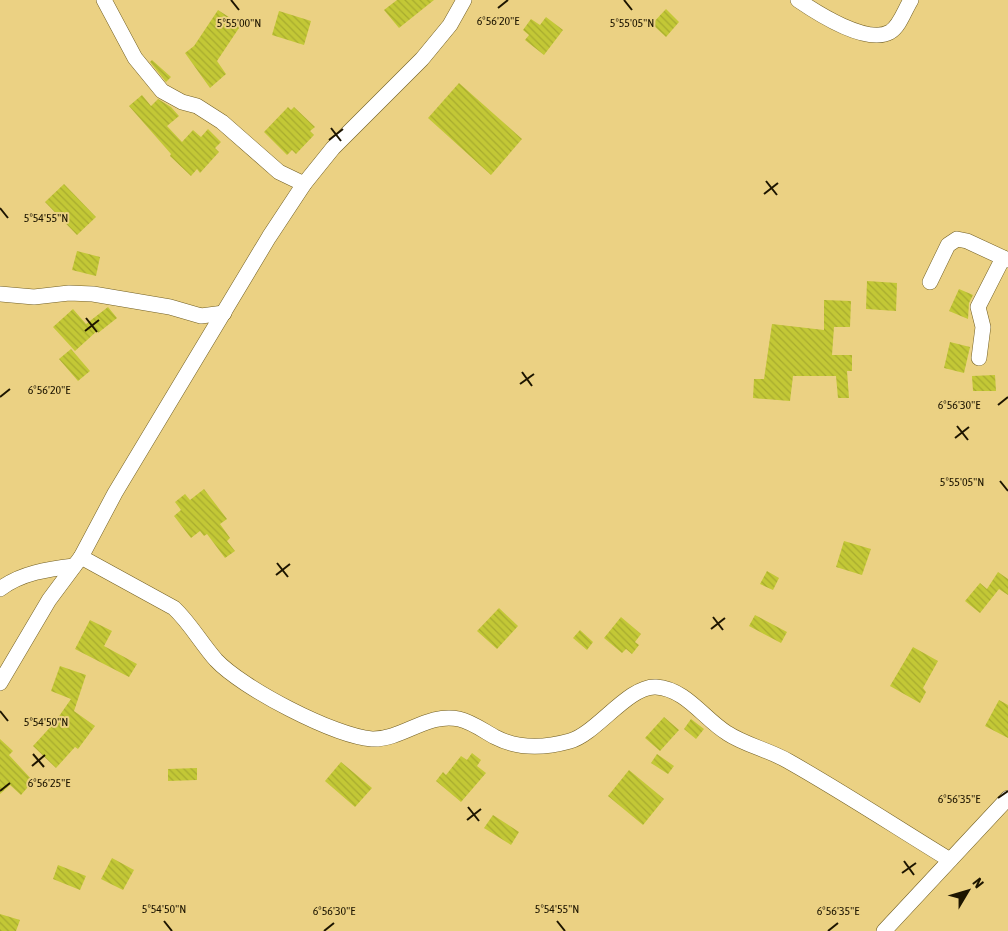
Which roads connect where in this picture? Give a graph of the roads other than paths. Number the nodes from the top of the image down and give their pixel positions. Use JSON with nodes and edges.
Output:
{"nodes":[{"id":1,"x":104,"y":0,"type":"edge"},
{"id":2,"x":464,"y":0,"type":"edge"},
{"id":3,"x":798,"y":0,"type":"edge"},
{"id":4,"x":912,"y":0,"type":"edge"},
{"id":5,"x":304,"y":184,"type":"junction"},
{"id":6,"x":1005,"y":259,"type":"edge"},
{"id":7,"x":930,"y":282,"type":"dead end"},
{"id":8,"x":0,"y":294,"type":"edge"},
{"id":9,"x":224,"y":313,"type":"junction"},
{"id":10,"x":201,"y":316,"type":"junction"},
{"id":11,"x":213,"y":332,"type":"junction"},
{"id":12,"x":979,"y":358,"type":"dead end"},
{"id":13,"x":77,"y":561,"type":"junction"},
{"id":14,"x":0,"y":589,"type":"edge"},
{"id":15,"x":0,"y":684,"type":"edge"},
{"id":16,"x":1008,"y":798,"type":"edge"},
{"id":17,"x":950,"y":860,"type":"junction"},
{"id":18,"x":884,"y":931,"type":"edge"}],
"edges":[{"from":1,"to":5,"type":"street"},
{"from":2,"to":5,"type":"street"},
{"from":3,"to":4,"type":"street"},
{"from":5,"to":9,"type":"street"},
{"from":6,"to":7,"type":"street"},
{"from":6,"to":12,"type":"street"},
{"from":8,"to":10,"type":"street"},
{"from":9,"to":10,"type":"street"},
{"from":9,"to":11,"type":"street"},
{"from":10,"to":11,"type":"street"},
{"from":11,"to":13,"type":"street"},
{"from":13,"to":14,"type":"street"},
{"from":13,"to":15,"type":"street"},
{"from":13,"to":17,"type":"street"},
{"from":16,"to":17,"type":"street"},
{"from":17,"to":18,"type":"street"}]}
